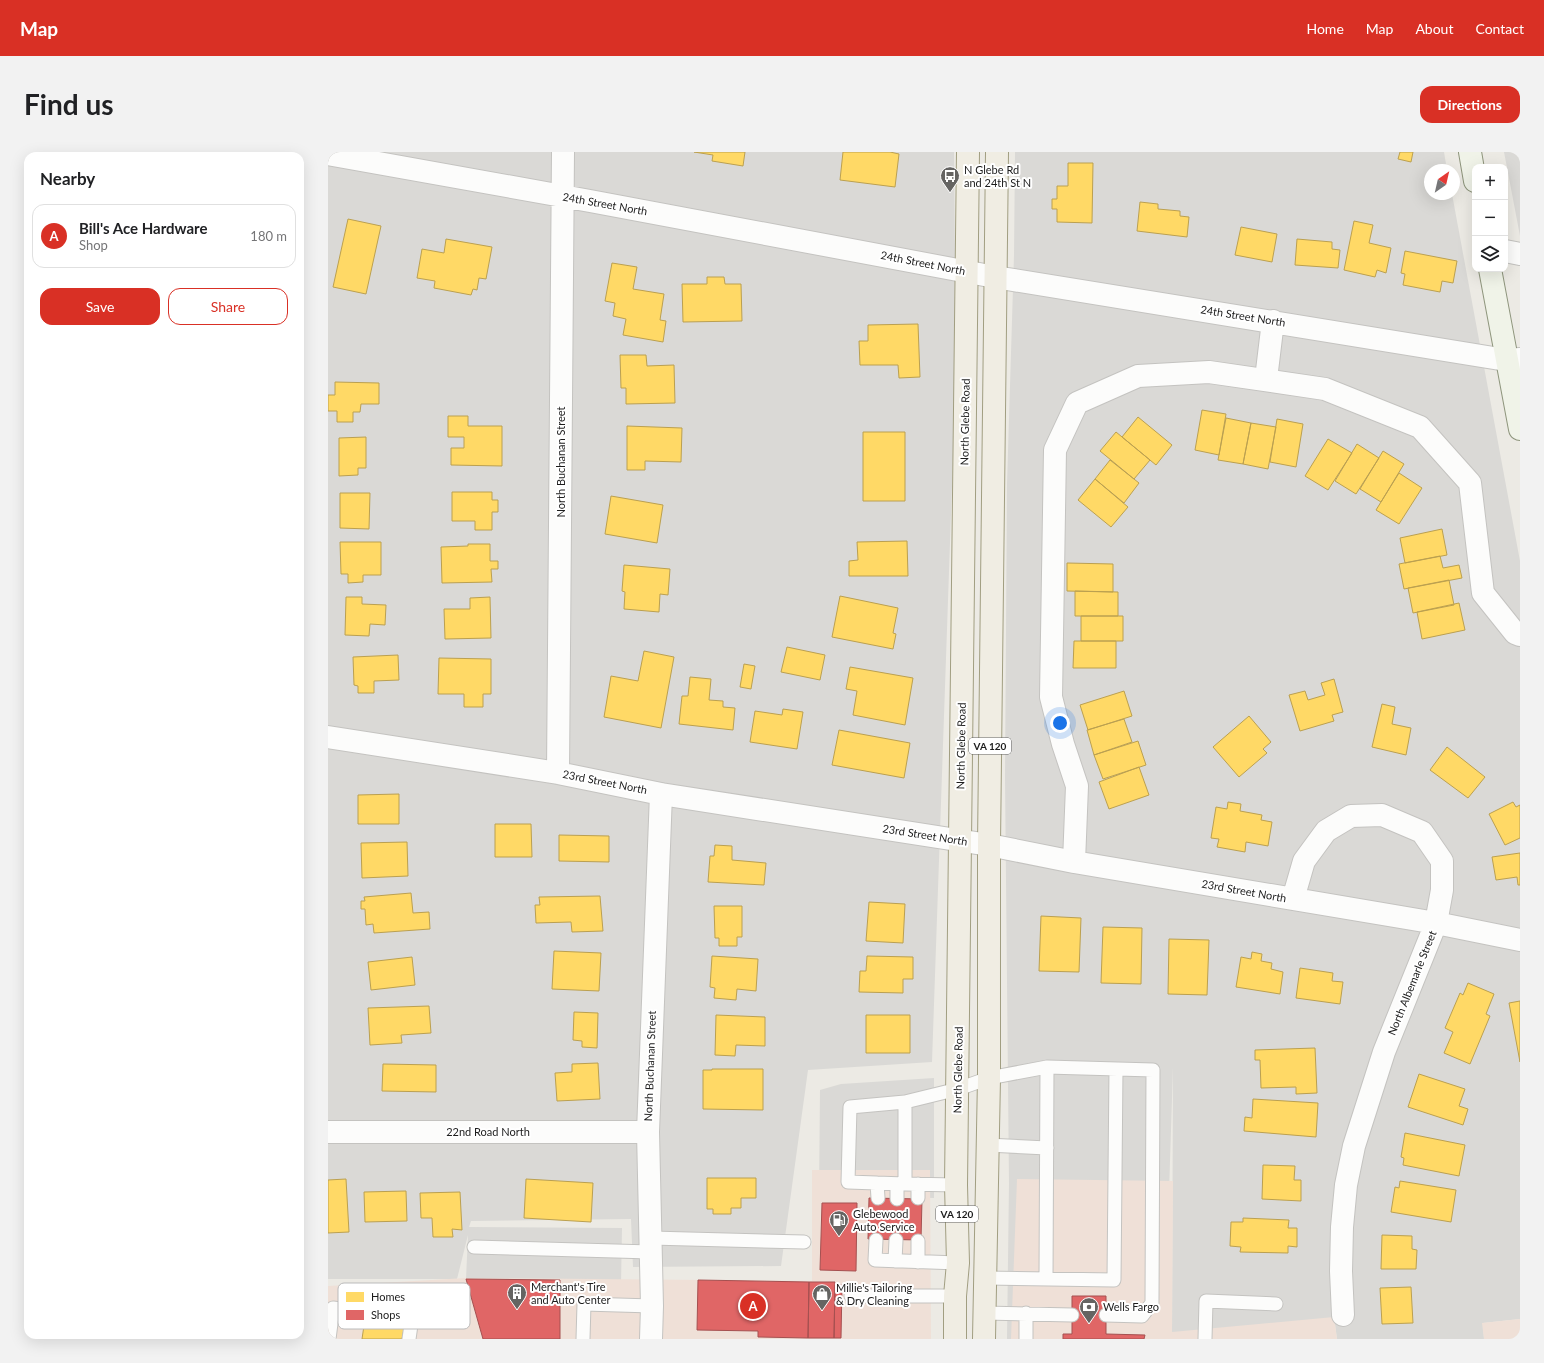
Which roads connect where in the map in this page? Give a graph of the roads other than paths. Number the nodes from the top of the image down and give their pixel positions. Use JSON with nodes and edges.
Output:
{"nodes":[{"id":1,"x":564,"y":152,"type":"edge"},
{"id":2,"x":968,"y":152,"type":"edge"},
{"id":3,"x":997,"y":152,"type":"edge"},
{"id":4,"x":1470,"y":152,"type":"edge"},
{"id":5,"x":328,"y":154,"type":"edge"},
{"id":6,"x":1472,"y":164,"type":"edge"},
{"id":7,"x":563,"y":196,"type":"junction"},
{"id":8,"x":1508,"y":252,"type":"edge"},
{"id":9,"x":1520,"y":254,"type":"edge"},
{"id":10,"x":967,"y":271,"type":"junction"},
{"id":11,"x":1491,"y":272,"type":"edge"},
{"id":12,"x":995,"y":277,"type":"junction"},
{"id":13,"x":1273,"y":321,"type":"junction"},
{"id":14,"x":1513,"y":359,"type":"edge"},
{"id":15,"x":1266,"y":379,"type":"junction"},
{"id":16,"x":1520,"y":429,"type":"edge"},
{"id":17,"x":1520,"y":635,"type":"edge"},
{"id":18,"x":328,"y":737,"type":"edge"},
{"id":19,"x":558,"y":773,"type":"junction"},
{"id":20,"x":661,"y":794,"type":"junction"},
{"id":21,"x":960,"y":841,"type":"junction"},
{"id":22,"x":989,"y":845,"type":"junction"},
{"id":23,"x":1074,"y":862,"type":"junction"},
{"id":24,"x":1293,"y":899,"type":"junction"},
{"id":25,"x":1436,"y":923,"type":"junction"},
{"id":26,"x":1520,"y":940,"type":"edge"},
{"id":27,"x":1048,"y":1067,"type":"junction"},
{"id":28,"x":1116,"y":1069,"type":"junction"},
{"id":29,"x":989,"y":1078,"type":"junction"},
{"id":30,"x":958,"y":1089,"type":"junction"},
{"id":31,"x":905,"y":1102,"type":"junction"},
{"id":32,"x":328,"y":1132,"type":"edge"},
{"id":33,"x":648,"y":1132,"type":"junction"},
{"id":34,"x":987,"y":1145,"type":"junction"},
{"id":35,"x":1047,"y":1148,"type":"junction"},
{"id":36,"x":877,"y":1183,"type":"junction"},
{"id":37,"x":907,"y":1184,"type":"junction"},
{"id":38,"x":956,"y":1185,"type":"junction"},
{"id":39,"x":878,"y":1198,"type":"dead end"},
{"id":40,"x":897,"y":1198,"type":"dead end"},
{"id":41,"x":918,"y":1198,"type":"dead end"},
{"id":42,"x":876,"y":1240,"type":"dead end"},
{"id":43,"x":896,"y":1240,"type":"dead end"},
{"id":44,"x":918,"y":1241,"type":"dead end"},
{"id":45,"x":804,"y":1242,"type":"dead end"},
{"id":46,"x":651,"y":1245,"type":"junction"},
{"id":47,"x":474,"y":1247,"type":"dead end"},
{"id":48,"x":895,"y":1261,"type":"junction"},
{"id":49,"x":918,"y":1262,"type":"junction"},
{"id":50,"x":958,"y":1263,"type":"junction"},
{"id":51,"x":986,"y":1278,"type":"junction"},
{"id":52,"x":1046,"y":1278,"type":"junction"},
{"id":53,"x":851,"y":1296,"type":"dead end"},
{"id":54,"x":955,"y":1296,"type":"junction"},
{"id":55,"x":1276,"y":1304,"type":"dead end"},
{"id":56,"x":652,"y":1306,"type":"junction"},
{"id":57,"x":338,"y":1309,"type":"edge"},
{"id":58,"x":984,"y":1313,"type":"junction"},
{"id":59,"x":1026,"y":1313,"type":"junction"},
{"id":60,"x":1072,"y":1314,"type":"dead end"},
{"id":61,"x":1106,"y":1315,"type":"dead end"},
{"id":62,"x":1343,"y":1315,"type":"dead end"},
{"id":63,"x":410,"y":1329,"type":"edge"},
{"id":64,"x":329,"y":1339,"type":"edge"},
{"id":65,"x":409,"y":1339,"type":"edge"},
{"id":66,"x":583,"y":1339,"type":"edge"},
{"id":67,"x":651,"y":1339,"type":"edge"},
{"id":68,"x":955,"y":1339,"type":"edge"},
{"id":69,"x":984,"y":1339,"type":"edge"},
{"id":70,"x":1026,"y":1339,"type":"edge"},
{"id":71,"x":1205,"y":1339,"type":"edge"}],
"edges":[{"from":1,"to":7,"type":"street","name":"North Buchanan Street"},
{"from":2,"to":10,"type":"main road","name":"North Glebe Road","number":"VA 120"},
{"from":3,"to":12,"type":"main road","number":"VA 120"},
{"from":4,"to":6,"type":"main road"},
{"from":5,"to":7,"type":"street","name":"24th Street North"},
{"from":7,"to":10,"type":"street","name":"24th Street North"},
{"from":7,"to":19,"type":"street","name":"North Buchanan Street"},
{"from":8,"to":9,"type":"street"},
{"from":10,"to":12,"type":"street","name":"24th Street North"},
{"from":10,"to":21,"type":"main road","name":"North Glebe Road","number":"VA 120"},
{"from":11,"to":14,"type":"main road"},
{"from":12,"to":13,"type":"street","name":"24th Street North"},
{"from":12,"to":22,"type":"main road","number":"VA 120"},
{"from":13,"to":14,"type":"street","name":"24th Street North"},
{"from":13,"to":15,"type":"street"},
{"from":14,"to":16,"type":"main road"},
{"from":15,"to":17,"type":"street"},
{"from":15,"to":23,"type":"street"},
{"from":18,"to":19,"type":"street","name":"23rd Street North"},
{"from":19,"to":20,"type":"street","name":"23rd Street North"},
{"from":20,"to":21,"type":"street","name":"23rd Street North"},
{"from":20,"to":33,"type":"street","name":"North Buchanan Street"},
{"from":21,"to":22,"type":"street","name":"23rd Street North"},
{"from":21,"to":30,"type":"main road","name":"North Glebe Road","number":"VA 120"},
{"from":22,"to":23,"type":"street","name":"23rd Street North"},
{"from":22,"to":29,"type":"main road","number":"VA 120"},
{"from":23,"to":24,"type":"street","name":"23rd Street North"},
{"from":24,"to":25,"type":"street","name":"23rd Street North"},
{"from":24,"to":25,"type":"street","name":"North Albemarle Street"},
{"from":25,"to":26,"type":"street","name":"23rd Street North"},
{"from":25,"to":62,"type":"street","name":"North Albemarle Street"},
{"from":27,"to":28,"type":"lane"},
{"from":27,"to":29,"type":"lane"},
{"from":27,"to":35,"type":"lane"},
{"from":28,"to":52,"type":"lane"},
{"from":28,"to":61,"type":"lane"},
{"from":29,"to":30,"type":"lane"},
{"from":29,"to":34,"type":"main road","number":"VA 120"},
{"from":30,"to":31,"type":"lane"},
{"from":30,"to":38,"type":"main road","name":"North Glebe Road","number":"VA 120"},
{"from":31,"to":36,"type":"lane"},
{"from":31,"to":37,"type":"lane"},
{"from":32,"to":33,"type":"street","name":"22nd Road North"},
{"from":33,"to":46,"type":"street","name":"North Buchanan Street"},
{"from":34,"to":35,"type":"lane"},
{"from":34,"to":51,"type":"main road","number":"VA 120"},
{"from":35,"to":52,"type":"lane"},
{"from":36,"to":37,"type":"lane"},
{"from":36,"to":39,"type":"lane"},
{"from":37,"to":38,"type":"lane"},
{"from":37,"to":40,"type":"lane"},
{"from":37,"to":41,"type":"lane"},
{"from":38,"to":50,"type":"main road","name":"North Glebe Road","number":"VA 120"},
{"from":42,"to":48,"type":"lane"},
{"from":43,"to":48,"type":"lane"},
{"from":44,"to":49,"type":"lane"},
{"from":45,"to":46,"type":"lane"},
{"from":46,"to":47,"type":"lane"},
{"from":46,"to":56,"type":"street","name":"North Buchanan Street"},
{"from":48,"to":49,"type":"lane"},
{"from":49,"to":50,"type":"lane"},
{"from":50,"to":54,"type":"main road","name":"North Glebe Road","number":"VA 120"},
{"from":51,"to":52,"type":"lane"},
{"from":51,"to":58,"type":"main road","number":"VA 120"},
{"from":53,"to":54,"type":"lane"},
{"from":54,"to":68,"type":"main road","name":"North Glebe Road","number":"VA 120"},
{"from":55,"to":71,"type":"lane"},
{"from":56,"to":66,"type":"lane"},
{"from":56,"to":67,"type":"street","name":"North Buchanan Street"},
{"from":57,"to":64,"type":"lane"},
{"from":58,"to":59,"type":"lane"},
{"from":58,"to":69,"type":"main road","number":"VA 120"},
{"from":59,"to":60,"type":"lane"},
{"from":59,"to":70,"type":"lane"},
{"from":63,"to":65,"type":"lane"}]}
